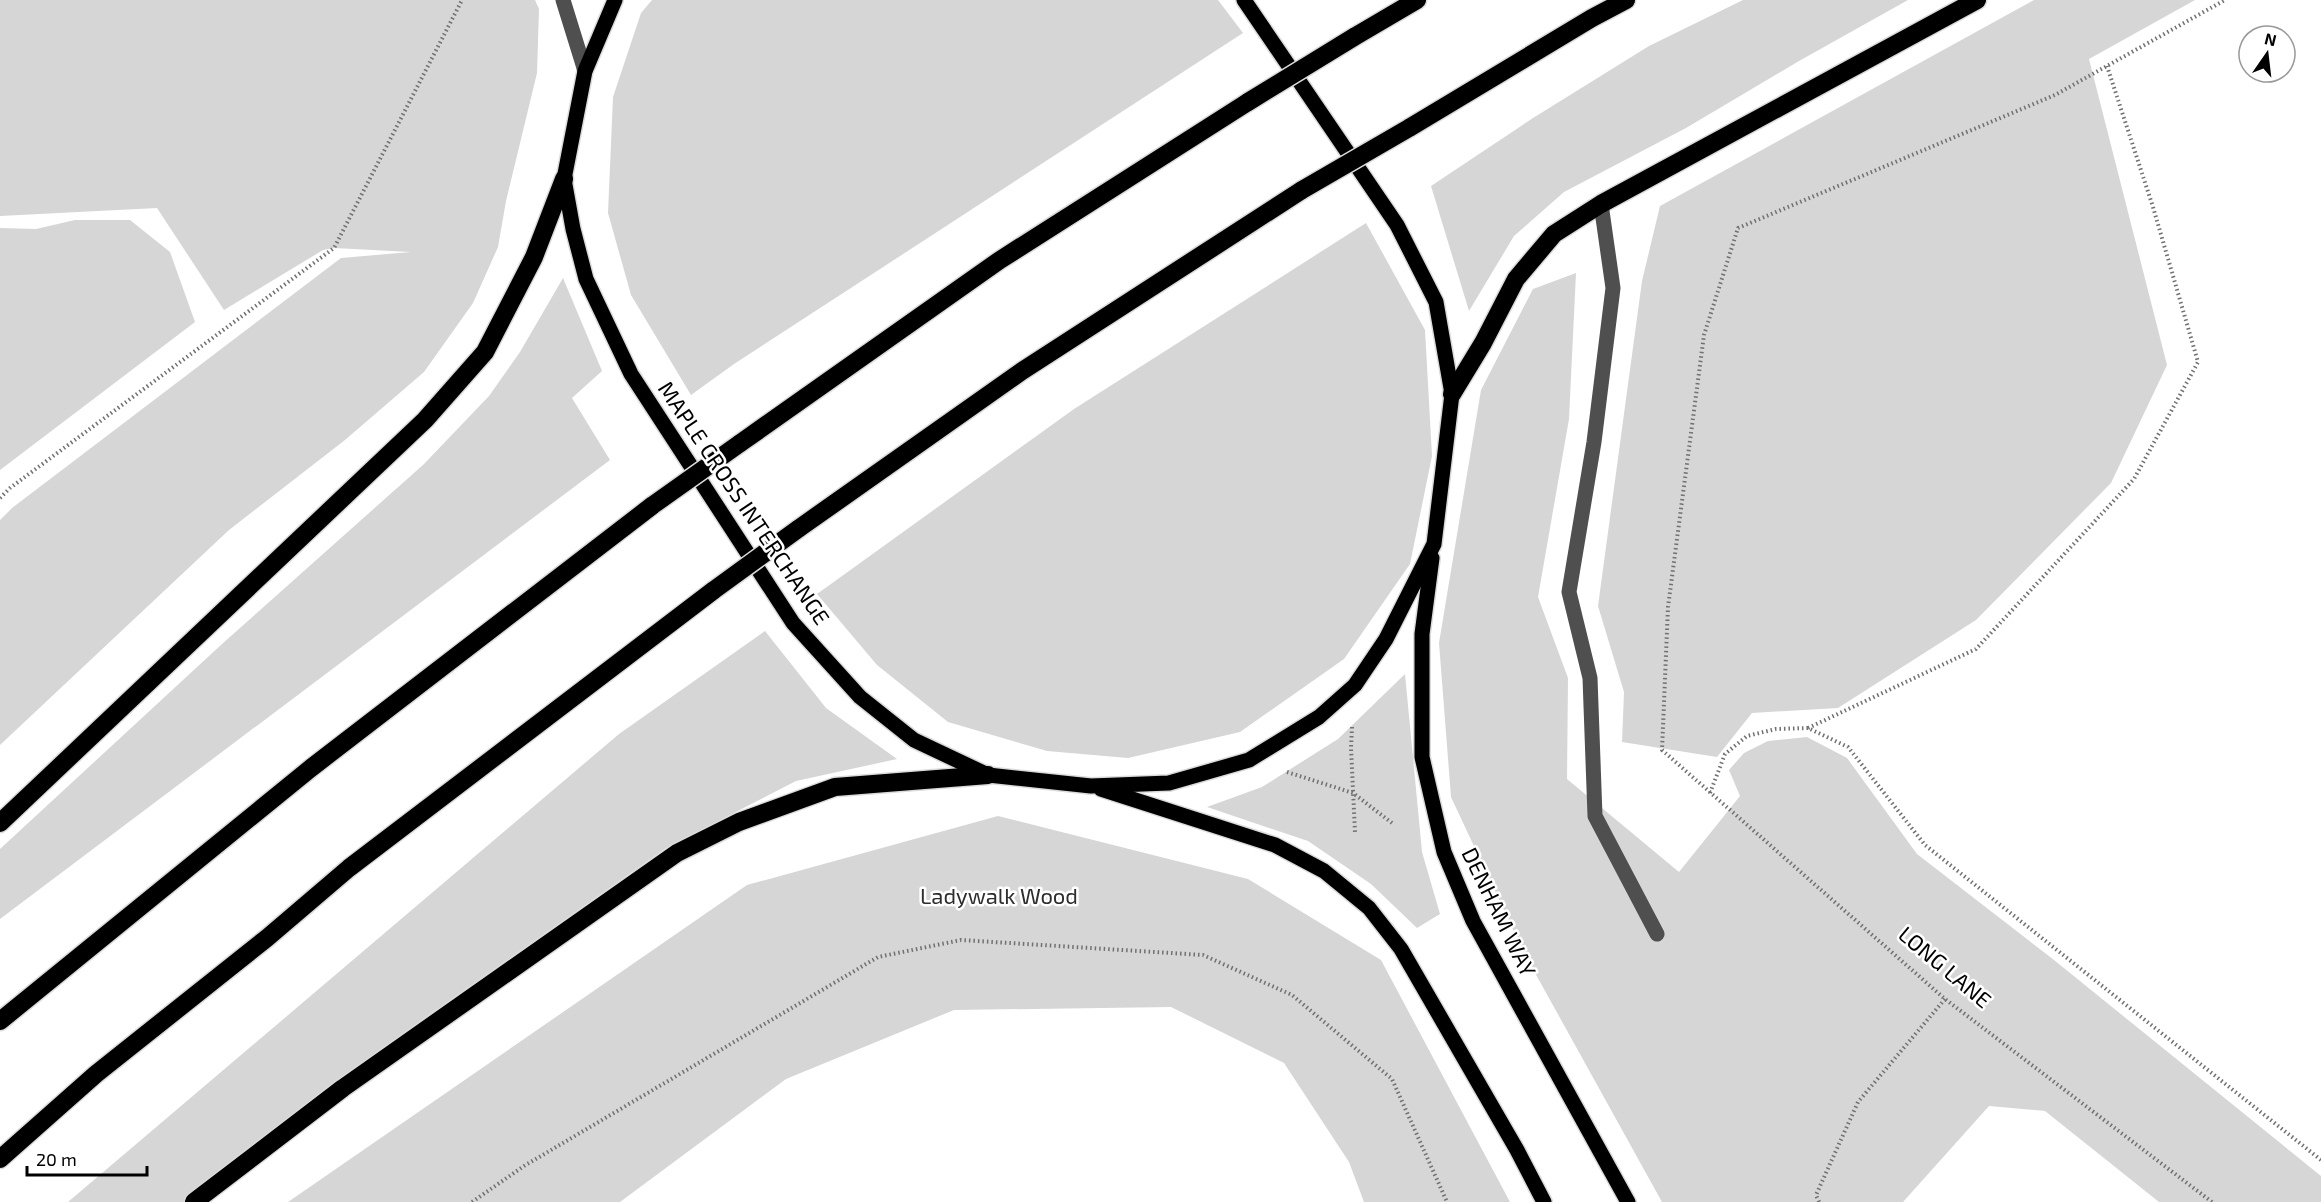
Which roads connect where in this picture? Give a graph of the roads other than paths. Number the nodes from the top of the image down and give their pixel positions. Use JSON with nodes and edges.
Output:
{"nodes":[{"id":1,"x":563,"y":0,"type":"edge"},
{"id":2,"x":615,"y":0,"type":"edge"},
{"id":3,"x":1244,"y":0,"type":"edge"},
{"id":4,"x":1417,"y":0,"type":"edge"},
{"id":5,"x":1626,"y":0,"type":"edge"},
{"id":6,"x":1977,"y":0,"type":"edge"},
{"id":7,"x":585,"y":71,"type":"junction"},
{"id":8,"x":564,"y":179,"type":"junction"},
{"id":9,"x":1601,"y":204,"type":"junction"},
{"id":10,"x":1452,"y":394,"type":"junction"},
{"id":11,"x":1434,"y":544,"type":"junction"},
{"id":12,"x":988,"y":775,"type":"junction"},
{"id":13,"x":1091,"y":786,"type":"junction"},
{"id":14,"x":0,"y":823,"type":"edge"},
{"id":15,"x":1657,"y":934,"type":"dead end"},
{"id":16,"x":0,"y":1021,"type":"edge"},
{"id":17,"x":0,"y":1159,"type":"edge"},
{"id":18,"x":194,"y":1202,"type":"edge"},
{"id":19,"x":1544,"y":1202,"type":"edge"},
{"id":20,"x":1628,"y":1202,"type":"edge"}],
"edges":[{"from":1,"to":7,"type":"street"},
{"from":2,"to":7,"type":"main road","name":"MAPLE CROSS INTERCHANGE"},
{"from":3,"to":10,"type":"main road","name":"MAPLE CROSS INTERCHANGE"},
{"from":4,"to":16,"type":"highway","bridge":true},
{"from":5,"to":17,"type":"highway","bridge":true},
{"from":6,"to":9,"type":"highway"},
{"from":7,"to":8,"type":"main road","name":"MAPLE CROSS INTERCHANGE"},
{"from":8,"to":12,"type":"main road","name":"MAPLE CROSS INTERCHANGE"},
{"from":8,"to":14,"type":"highway"},
{"from":9,"to":10,"type":"highway"},
{"from":9,"to":15,"type":"street"},
{"from":10,"to":11,"type":"main road","name":"MAPLE CROSS INTERCHANGE"},
{"from":11,"to":13,"type":"main road","name":"MAPLE CROSS INTERCHANGE"},
{"from":11,"to":20,"type":"main road","name":"DENHAM WAY"},
{"from":12,"to":13,"type":"main road","name":"MAPLE CROSS INTERCHANGE"},
{"from":12,"to":18,"type":"highway"},
{"from":13,"to":19,"type":"main road"}]}
